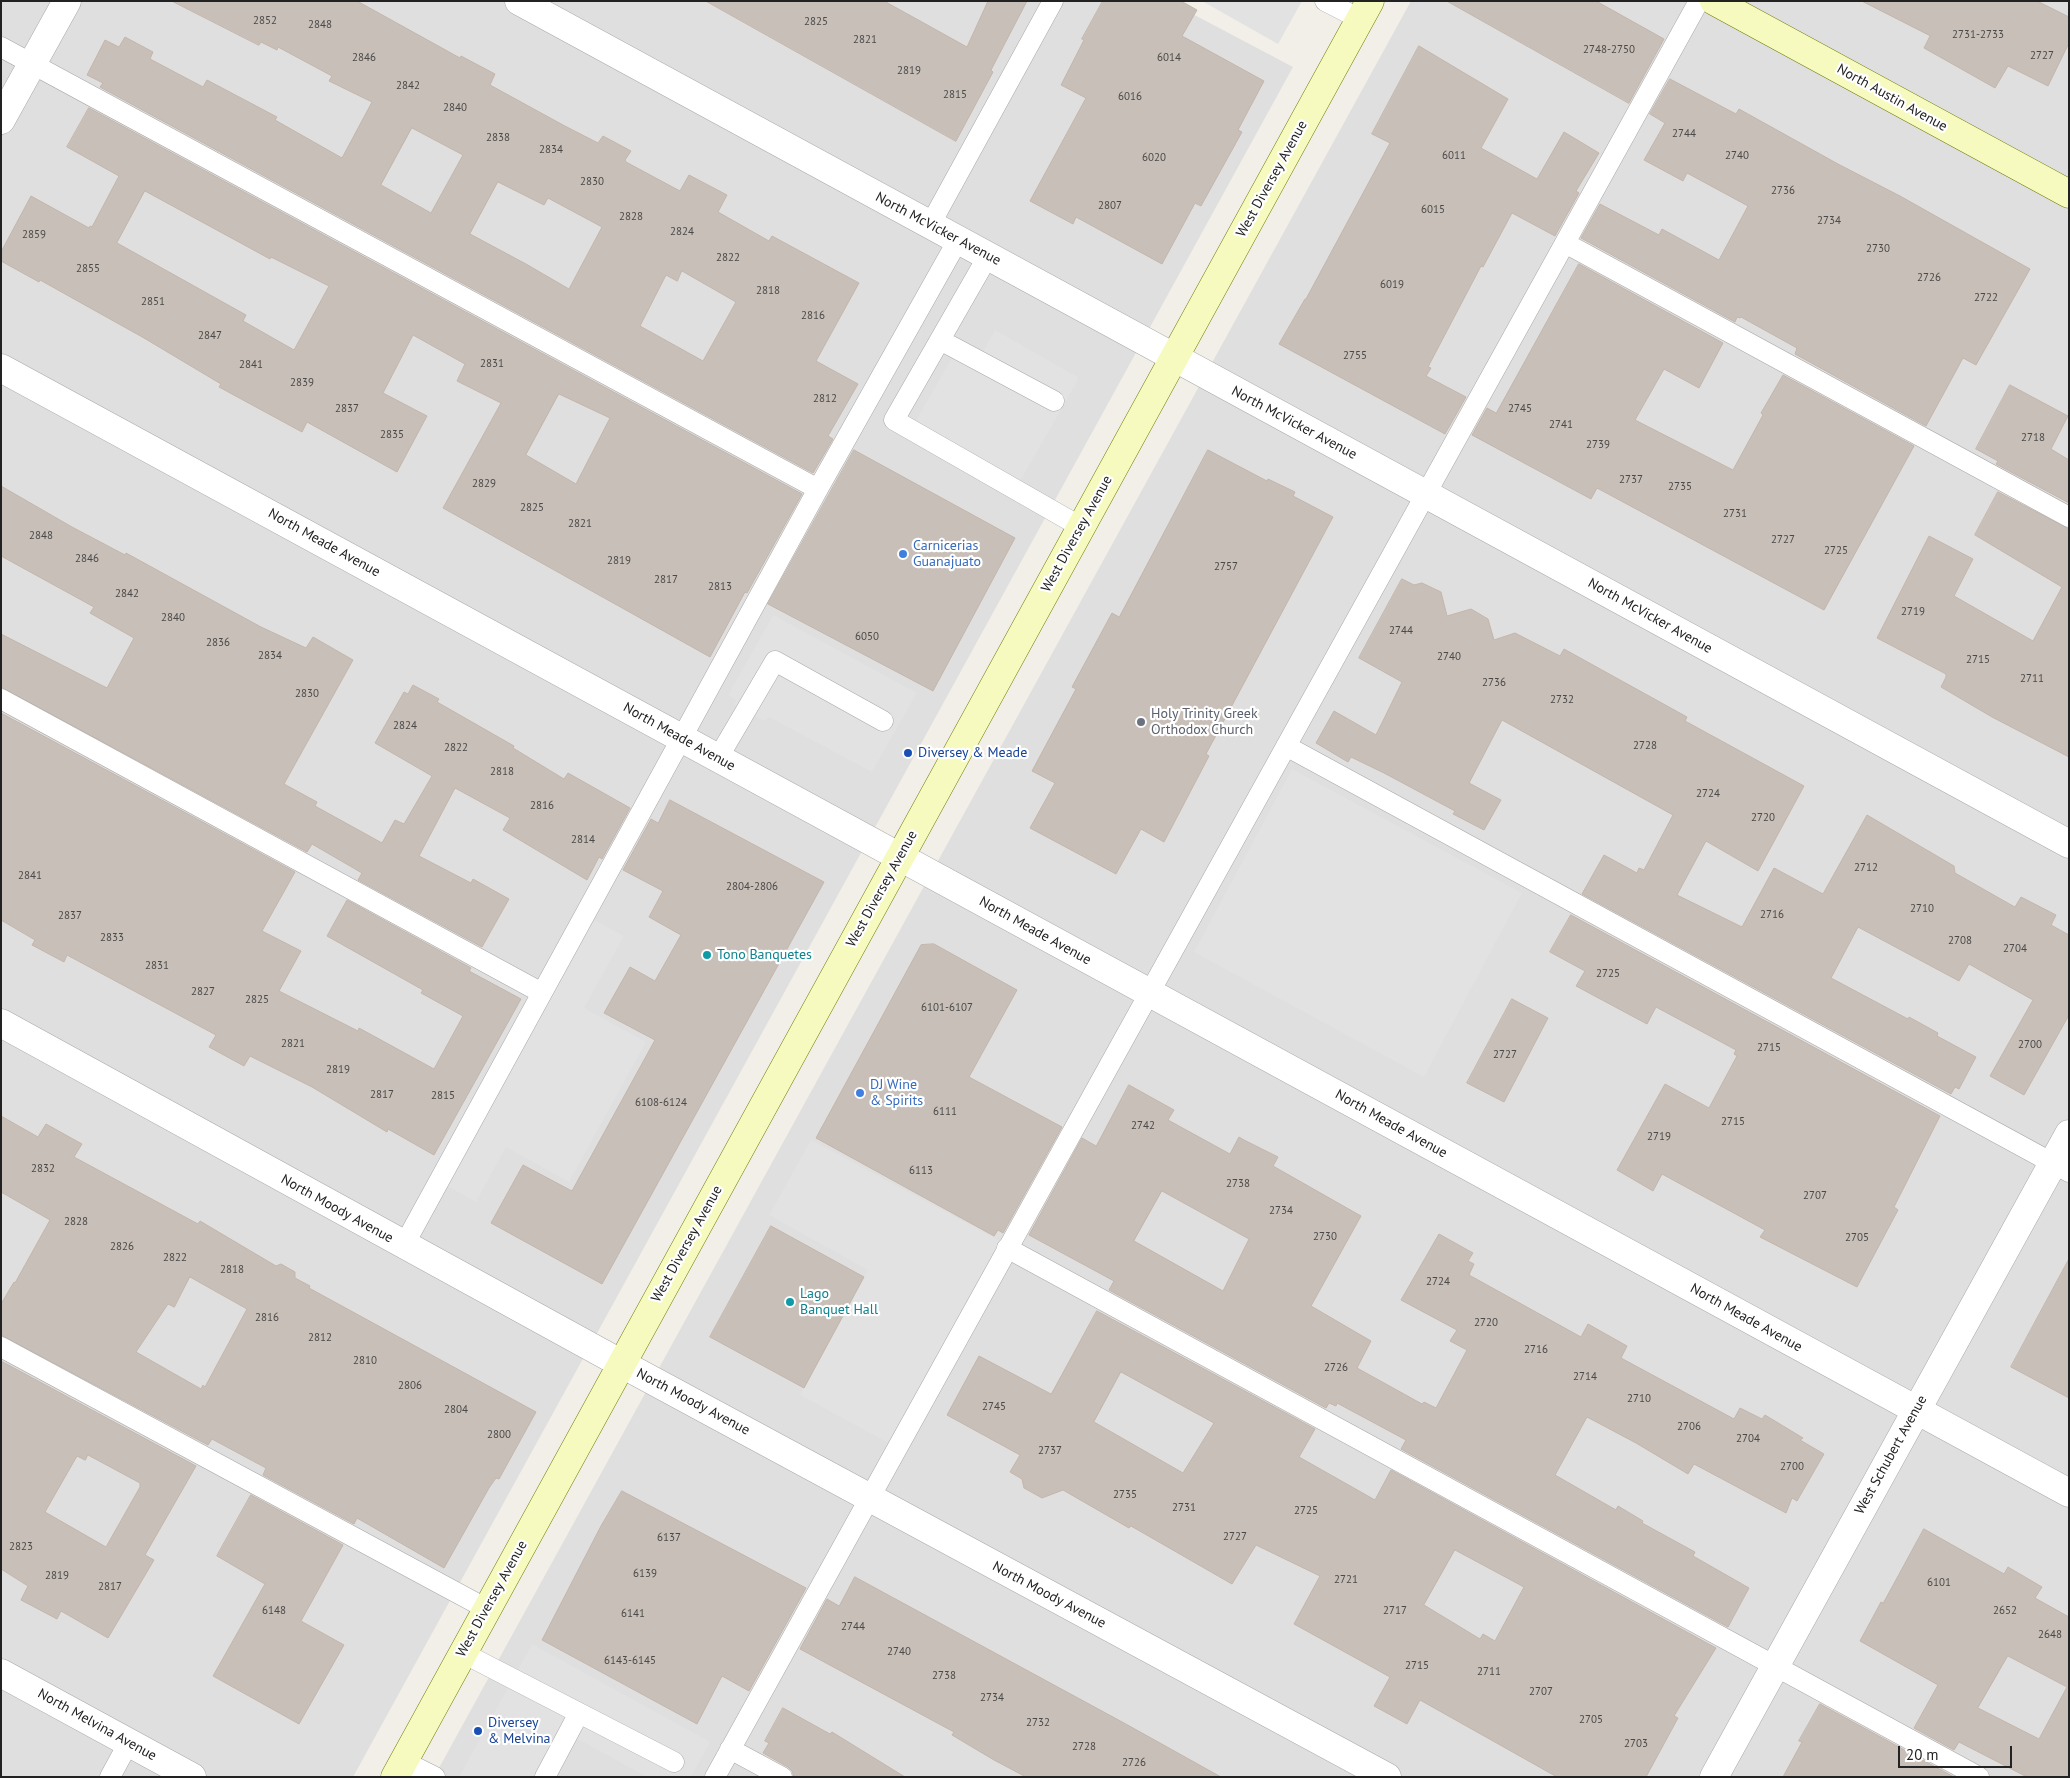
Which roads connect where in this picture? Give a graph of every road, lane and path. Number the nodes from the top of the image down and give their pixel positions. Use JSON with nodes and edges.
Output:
{"nodes":[{"id":1,"x":67,"y":1,"type":"edge"},
{"id":2,"x":519,"y":1,"type":"edge"},
{"id":3,"x":1053,"y":1,"type":"edge"},
{"id":4,"x":1325,"y":1,"type":"edge"},
{"id":5,"x":1699,"y":1,"type":"edge"},
{"id":6,"x":1714,"y":1,"type":"edge"},
{"id":7,"x":1365,"y":10,"type":"edge"},
{"id":8,"x":1,"y":47,"type":"edge"},
{"id":9,"x":32,"y":64,"type":"junction"},
{"id":10,"x":1,"y":120,"type":"edge"},
{"id":11,"x":2069,"y":194,"type":"edge"},
{"id":12,"x":930,"y":225,"type":"junction"},
{"id":13,"x":958,"y":240,"type":"junction"},
{"id":14,"x":1565,"y":243,"type":"junction"},
{"id":15,"x":988,"y":256,"type":"junction"},
{"id":16,"x":940,"y":340,"type":"junction"},
{"id":17,"x":1174,"y":358,"type":"junction"},
{"id":18,"x":1,"y":368,"type":"edge"},
{"id":19,"x":1054,"y":402,"type":"dead end"},
{"id":20,"x":818,"y":489,"type":"junction"},
{"id":21,"x":1426,"y":494,"type":"junction"},
{"id":22,"x":2069,"y":517,"type":"edge"},
{"id":23,"x":1081,"y":527,"type":"junction"},
{"id":24,"x":1,"y":699,"type":"edge"},
{"id":25,"x":884,"y":721,"type":"dead end"},
{"id":26,"x":681,"y":738,"type":"junction"},
{"id":27,"x":1286,"y":746,"type":"junction"},
{"id":28,"x":718,"y":758,"type":"junction"},
{"id":29,"x":2069,"y":844,"type":"edge"},
{"id":30,"x":900,"y":857,"type":"junction"},
{"id":31,"x":542,"y":993,"type":"junction"},
{"id":32,"x":1149,"y":993,"type":"junction"},
{"id":33,"x":1,"y":1023,"type":"edge"},
{"id":34,"x":2069,"y":1134,"type":"edge"},
{"id":35,"x":2061,"y":1167,"type":"edge"},
{"id":36,"x":404,"y":1246,"type":"junction"},
{"id":37,"x":1007,"y":1248,"type":"junction"},
{"id":38,"x":1,"y":1347,"type":"edge"},
{"id":39,"x":622,"y":1364,"type":"junction"},
{"id":40,"x":1916,"y":1410,"type":"junction"},
{"id":41,"x":2069,"y":1493,"type":"edge"},
{"id":42,"x":869,"y":1498,"type":"junction"},
{"id":43,"x":487,"y":1609,"type":"junction"},
{"id":44,"x":463,"y":1653,"type":"junction"},
{"id":45,"x":1774,"y":1667,"type":"junction"},
{"id":46,"x":1,"y":1673,"type":"edge"},
{"id":47,"x":579,"y":1713,"type":"junction"},
{"id":48,"x":129,"y":1742,"type":"junction"},
{"id":49,"x":730,"y":1749,"type":"junction"},
{"id":50,"x":674,"y":1762,"type":"dead end"},
{"id":51,"x":399,"y":1769,"type":"edge"},
{"id":52,"x":110,"y":1777,"type":"edge"},
{"id":53,"x":192,"y":1777,"type":"edge"},
{"id":54,"x":436,"y":1777,"type":"edge"},
{"id":55,"x":545,"y":1777,"type":"edge"},
{"id":56,"x":715,"y":1777,"type":"edge"},
{"id":57,"x":782,"y":1777,"type":"edge"},
{"id":58,"x":1388,"y":1777,"type":"edge"},
{"id":59,"x":1714,"y":1777,"type":"edge"},
{"id":60,"x":1979,"y":1777,"type":"edge"}],
"edges":[{"from":1,"to":9,"type":"street"},
{"from":2,"to":12,"type":"street","name":"North McVicker Avenue"},
{"from":3,"to":12,"type":"lane"},
{"from":4,"to":7,"type":"lane"},
{"from":5,"to":14,"type":"lane"},
{"from":6,"to":11,"type":"main road","name":"North Austin Avenue"},
{"from":7,"to":17,"type":"main road","name":"West Diversey Avenue"},
{"from":8,"to":9,"type":"lane"},
{"from":9,"to":10,"type":"street"},
{"from":9,"to":20,"type":"lane"},
{"from":12,"to":13,"type":"street","name":"North McVicker Avenue"},
{"from":13,"to":15,"type":"street","name":"North McVicker Avenue"},
{"from":13,"to":20,"type":"lane"},
{"from":14,"to":21,"type":"lane"},
{"from":14,"to":22,"type":"lane"},
{"from":15,"to":16,"type":"lane"},
{"from":15,"to":17,"type":"street","name":"North McVicker Avenue"},
{"from":16,"to":19,"type":"lane"},
{"from":16,"to":23,"type":"lane"},
{"from":17,"to":21,"type":"street","name":"North McVicker Avenue"},
{"from":17,"to":23,"type":"main road","name":"West Diversey Avenue"},
{"from":18,"to":26,"type":"street","name":"North Meade Avenue"},
{"from":20,"to":26,"type":"lane"},
{"from":21,"to":27,"type":"lane"},
{"from":21,"to":29,"type":"street","name":"North McVicker Avenue"},
{"from":23,"to":30,"type":"main road","name":"West Diversey Avenue"},
{"from":24,"to":31,"type":"lane"},
{"from":25,"to":28,"type":"lane"},
{"from":26,"to":28,"type":"street","name":"North Meade Avenue"},
{"from":26,"to":31,"type":"lane"},
{"from":27,"to":32,"type":"lane"},
{"from":27,"to":35,"type":"lane"},
{"from":28,"to":30,"type":"street","name":"North Meade Avenue"},
{"from":30,"to":32,"type":"street","name":"North Meade Avenue"},
{"from":30,"to":39,"type":"main road","name":"West Diversey Avenue"},
{"from":31,"to":36,"type":"lane"},
{"from":32,"to":37,"type":"lane"},
{"from":32,"to":40,"type":"street","name":"North Meade Avenue"},
{"from":33,"to":36,"type":"street","name":"North Moody Avenue"},
{"from":34,"to":35,"type":"street","name":"West Schubert Avenue"},
{"from":35,"to":40,"type":"street","name":"West Schubert Avenue"},
{"from":36,"to":39,"type":"street","name":"North Moody Avenue"},
{"from":37,"to":42,"type":"lane"},
{"from":37,"to":45,"type":"lane"},
{"from":38,"to":43,"type":"lane"},
{"from":39,"to":42,"type":"street","name":"North Moody Avenue"},
{"from":39,"to":43,"type":"main road","name":"West Diversey Avenue"},
{"from":40,"to":41,"type":"street","name":"North Meade Avenue"},
{"from":40,"to":45,"type":"street","name":"West Schubert Avenue"},
{"from":42,"to":49,"type":"lane"},
{"from":42,"to":58,"type":"street","name":"North Moody Avenue"},
{"from":43,"to":44,"type":"main road","name":"West Diversey Avenue"},
{"from":44,"to":47,"type":"lane"},
{"from":44,"to":51,"type":"main road","name":"West Diversey Avenue"},
{"from":45,"to":59,"type":"street","name":"West Schubert Avenue"},
{"from":45,"to":60,"type":"lane"},
{"from":46,"to":48,"type":"street","name":"North Melvina Avenue"},
{"from":47,"to":50,"type":"lane"},
{"from":47,"to":55,"type":"lane"},
{"from":48,"to":52,"type":"lane"},
{"from":48,"to":53,"type":"street","name":"North Melvina Avenue"},
{"from":49,"to":56,"type":"lane"},
{"from":49,"to":57,"type":"lane"},
{"from":51,"to":54,"type":"lane"}]}
